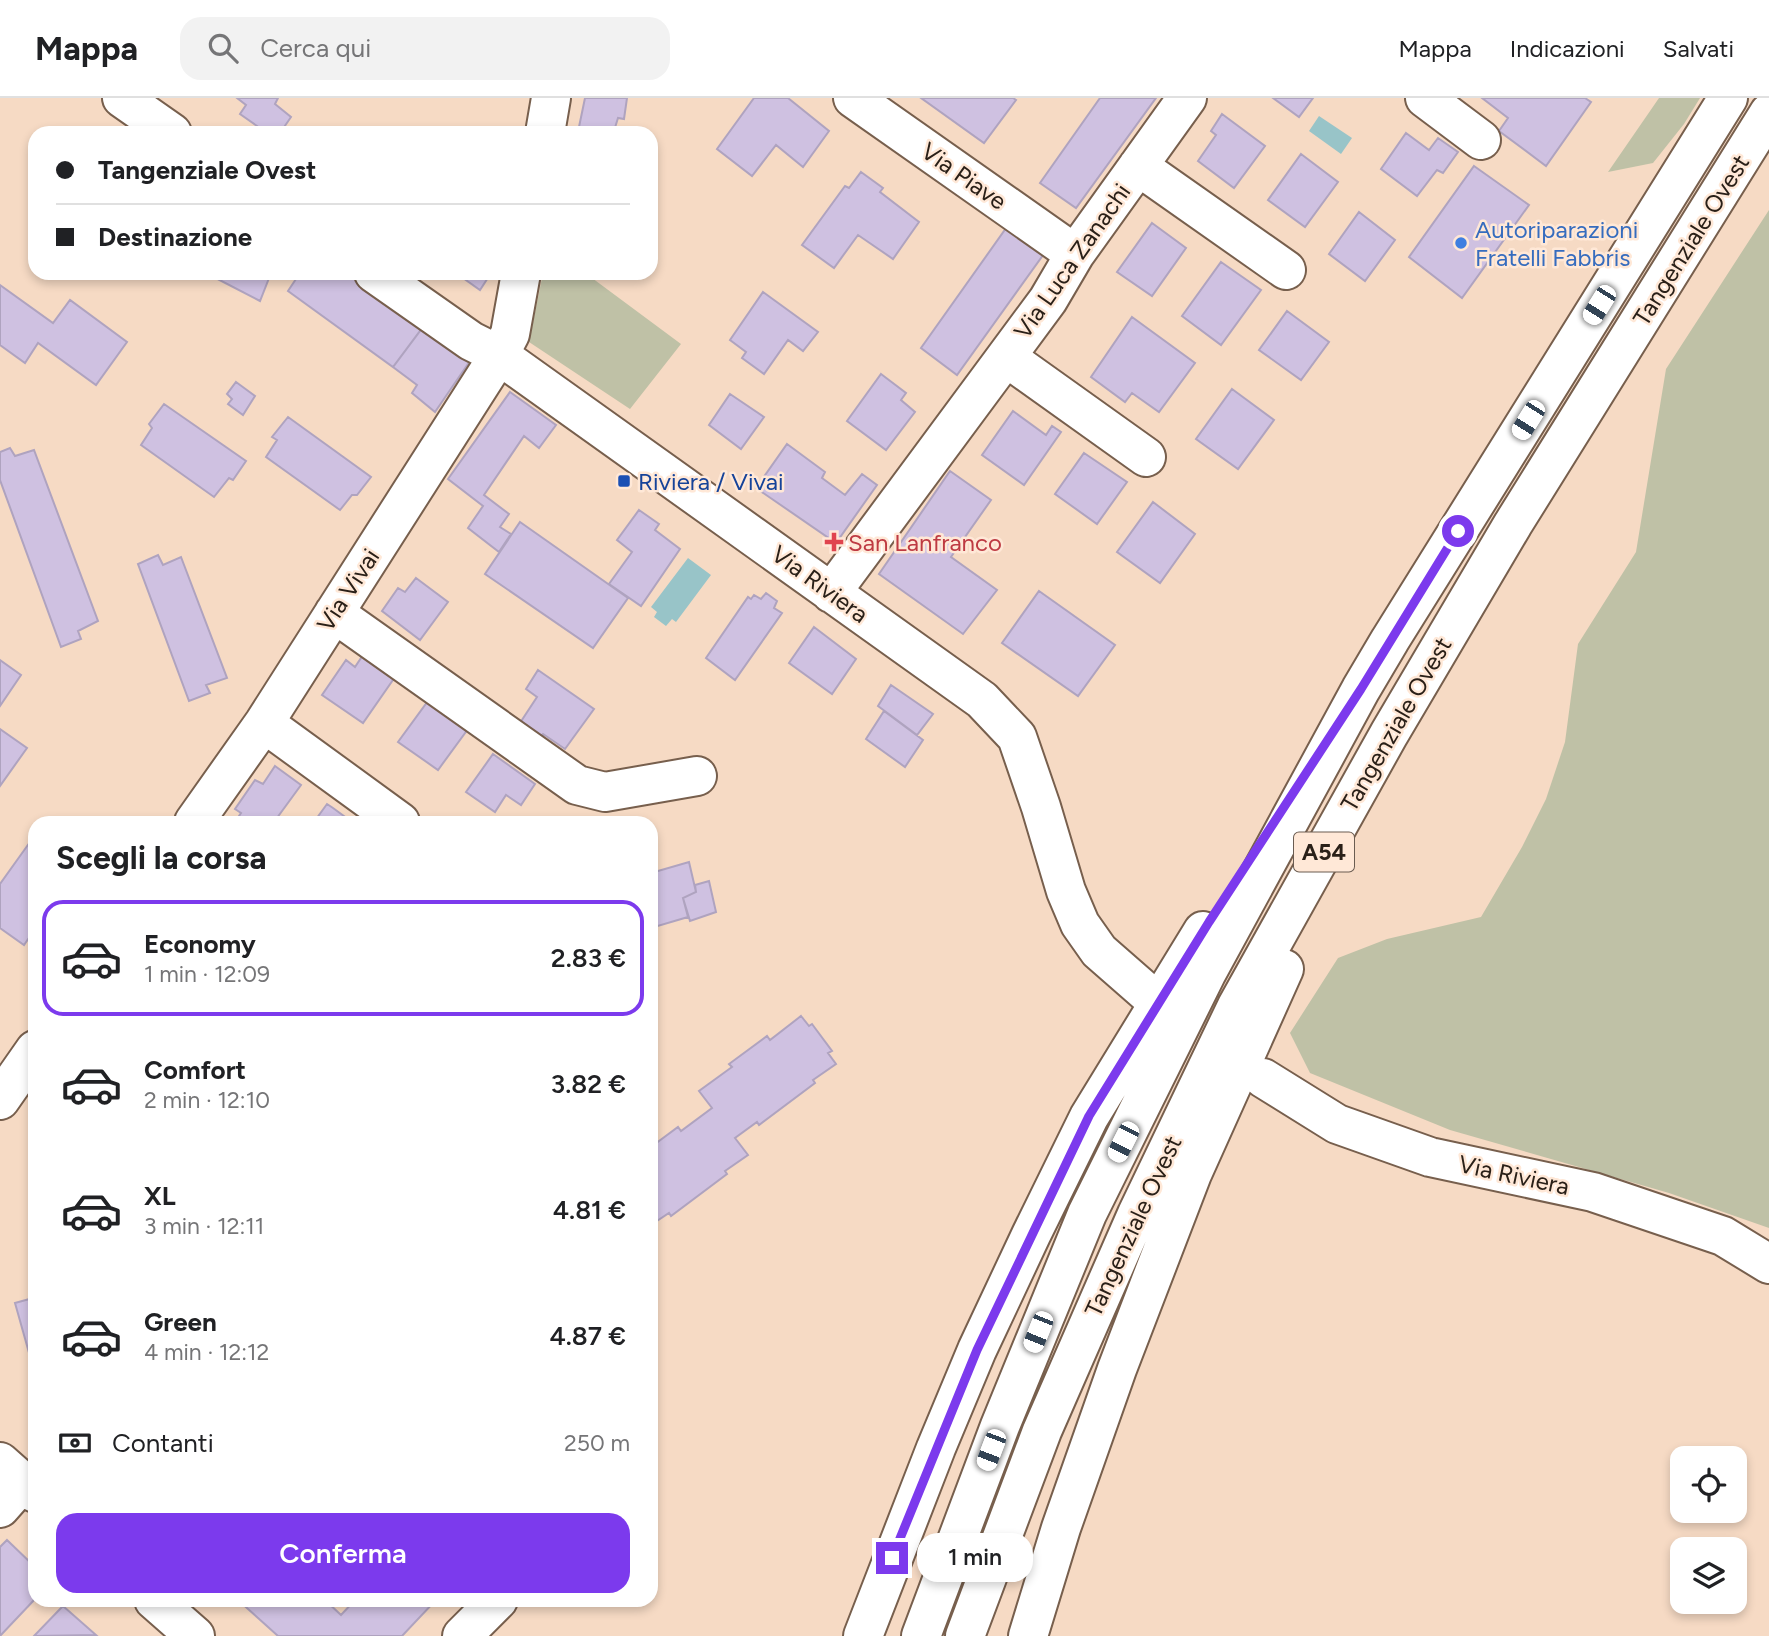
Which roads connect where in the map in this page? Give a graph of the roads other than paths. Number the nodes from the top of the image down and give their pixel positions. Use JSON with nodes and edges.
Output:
{"nodes":[{"id":1,"x":122,"y":98,"type":"edge"},
{"id":2,"x":551,"y":98,"type":"edge"},
{"id":3,"x":853,"y":98,"type":"edge"},
{"id":4,"x":1187,"y":98,"type":"edge"},
{"id":5,"x":1425,"y":98,"type":"edge"},
{"id":6,"x":1728,"y":98,"type":"edge"},
{"id":7,"x":1769,"y":113,"type":"edge"},
{"id":8,"x":162,"y":126,"type":"edge"},
{"id":9,"x":546,"y":126,"type":"edge"},
{"id":10,"x":1481,"y":140,"type":"dead end"},
{"id":11,"x":1138,"y":166,"type":"junction"},
{"id":12,"x":1075,"y":254,"type":"junction"},
{"id":13,"x":1286,"y":270,"type":"dead end"},
{"id":14,"x":384,"y":280,"type":"edge"},
{"id":15,"x":520,"y":280,"type":"edge"},
{"id":16,"x":499,"y":355,"type":"junction"},
{"id":17,"x":1006,"y":356,"type":"junction"},
{"id":18,"x":1146,"y":457,"type":"dead end"},
{"id":19,"x":831,"y":593,"type":"junction"},
{"id":20,"x":334,"y":613,"type":"junction"},
{"id":21,"x":1361,"y":689,"type":"junction"},
{"id":22,"x":264,"y":723,"type":"junction"},
{"id":23,"x":1389,"y":734,"type":"junction"},
{"id":24,"x":697,"y":775,"type":"dead end"},
{"id":25,"x":198,"y":816,"type":"edge"},
{"id":26,"x":392,"y":816,"type":"edge"},
{"id":27,"x":1147,"y":993,"type":"dead end"},
{"id":28,"x":28,"y":1060,"type":"edge"},
{"id":29,"x":1263,"y":1078,"type":"dead end"},
{"id":30,"x":0,"y":1100,"type":"edge"},
{"id":31,"x":1769,"y":1264,"type":"edge"},
{"id":32,"x":491,"y":1607,"type":"edge"},
{"id":33,"x":462,"y":1636,"type":"edge"},
{"id":34,"x":863,"y":1636,"type":"edge"},
{"id":35,"x":921,"y":1636,"type":"edge"},
{"id":36,"x":965,"y":1636,"type":"edge"},
{"id":37,"x":1028,"y":1636,"type":"edge"}],
"edges":[{"from":1,"to":8,"type":"main road"},
{"from":2,"to":9,"type":"main road"},
{"from":3,"to":12,"type":"main road","name":"Via Piave"},
{"from":4,"to":11,"type":"main road","name":"Via Luca Zanachi"},
{"from":5,"to":10,"type":"main road"},
{"from":6,"to":21,"type":"main road","name":"Tangenziale Ovest","number":"A54"},
{"from":7,"to":23,"type":"main road","name":"Tangenziale Ovest","number":"A54"},
{"from":11,"to":12,"type":"main road","name":"Via Luca Zanachi"},
{"from":11,"to":13,"type":"main road","name":"Via Luca Zanachi"},
{"from":12,"to":17,"type":"main road","name":"Via Luca Zanachi"},
{"from":14,"to":16,"type":"main road","name":"Via Riviera"},
{"from":15,"to":16,"type":"main road","name":"Via Vivai"},
{"from":16,"to":19,"type":"main road","name":"Via Riviera"},
{"from":16,"to":20,"type":"main road","name":"Via Vivai"},
{"from":17,"to":18,"type":"main road","name":"Via Luca Zanachi"},
{"from":17,"to":19,"type":"main road","name":"Via Luca Zanachi"},
{"from":19,"to":27,"type":"main road","name":"Via Riviera"},
{"from":20,"to":22,"type":"main road","name":"Via Vivai"},
{"from":20,"to":24,"type":"main road"},
{"from":21,"to":34,"type":"main road"},
{"from":21,"to":35,"type":"main road","name":"Tangenziale Ovest","number":"A54"},
{"from":22,"to":25,"type":"main road","name":"Via Vivai"},
{"from":22,"to":26,"type":"main road"},
{"from":23,"to":36,"type":"main road","name":"Tangenziale Ovest","number":"A54"},
{"from":23,"to":37,"type":"main road"},
{"from":28,"to":30,"type":"main road"},
{"from":29,"to":31,"type":"main road","name":"Via Riviera"},
{"from":32,"to":33,"type":"main road"}]}
